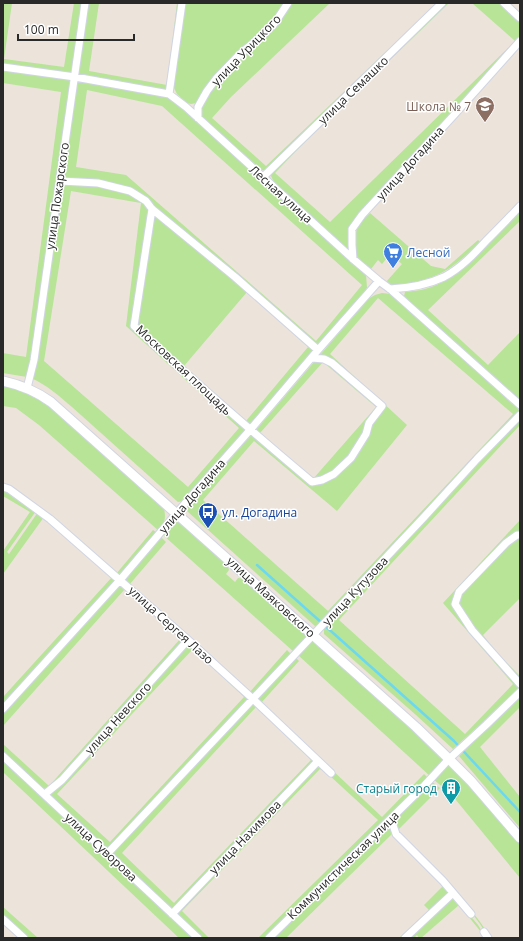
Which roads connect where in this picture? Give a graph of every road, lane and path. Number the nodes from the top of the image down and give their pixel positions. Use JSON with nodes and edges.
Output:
{"nodes":[{"id":1,"x":86,"y":3,"type":"edge"},
{"id":2,"x":182,"y":3,"type":"edge"},
{"id":3,"x":288,"y":3,"type":"edge"},
{"id":4,"x":442,"y":3,"type":"edge"},
{"id":5,"x":504,"y":3,"type":"edge"},
{"id":6,"x":520,"y":18,"type":"edge"},
{"id":7,"x":520,"y":41,"type":"edge"},
{"id":8,"x":3,"y":67,"type":"edge"},
{"id":9,"x":74,"y":77,"type":"junction"},
{"id":10,"x":169,"y":94,"type":"junction"},
{"id":11,"x":186,"y":107,"type":"junction"},
{"id":12,"x":198,"y":107,"type":"junction"},
{"id":13,"x":198,"y":118,"type":"junction"},
{"id":14,"x":263,"y":177,"type":"junction"},
{"id":15,"x":60,"y":181,"type":"junction"},
{"id":16,"x":520,"y":206,"type":"edge"},
{"id":17,"x":152,"y":208,"type":"junction"},
{"id":18,"x":354,"y":259,"type":"junction"},
{"id":19,"x":379,"y":281,"type":"junction"},
{"id":20,"x":390,"y":289,"type":"junction"},
{"id":21,"x":318,"y":350,"type":"junction"},
{"id":22,"x":312,"y":358,"type":"junction"},
{"id":23,"x":3,"y":381,"type":"edge"},
{"id":24,"x":27,"y":388,"type":"junction"},
{"id":25,"x":520,"y":405,"type":"edge"},
{"id":26,"x":520,"y":415,"type":"edge"},
{"id":27,"x":250,"y":430,"type":"junction"},
{"id":28,"x":3,"y":487,"type":"edge"},
{"id":29,"x":177,"y":514,"type":"junction"},
{"id":30,"x":520,"y":535,"type":"edge"},
{"id":31,"x":120,"y":580,"type":"junction"},
{"id":32,"x":313,"y":635,"type":"junction"},
{"id":33,"x":188,"y":640,"type":"junction"},
{"id":34,"x":520,"y":684,"type":"edge"},
{"id":35,"x":520,"y":692,"type":"edge"},
{"id":36,"x":253,"y":699,"type":"junction"},
{"id":37,"x":3,"y":709,"type":"edge"},
{"id":38,"x":3,"y":756,"type":"edge"},
{"id":39,"x":449,"y":759,"type":"junction"},
{"id":40,"x":318,"y":761,"type":"junction"},
{"id":41,"x":331,"y":773,"type":"dead end"},
{"id":42,"x":45,"y":794,"type":"junction"},
{"id":43,"x":391,"y":819,"type":"junction"},
{"id":44,"x":520,"y":838,"type":"edge"},
{"id":45,"x":108,"y":854,"type":"junction"},
{"id":46,"x":453,"y":893,"type":"junction"},
{"id":47,"x":172,"y":914,"type":"junction"},
{"id":48,"x":471,"y":914,"type":"dead end"},
{"id":49,"x":3,"y":919,"type":"edge"},
{"id":50,"x":24,"y":938,"type":"edge"},
{"id":51,"x":198,"y":938,"type":"edge"},
{"id":52,"x":269,"y":938,"type":"edge"},
{"id":53,"x":405,"y":938,"type":"edge"}],
"edges":[{"from":1,"to":9,"type":"street","name":"улица Пожарского"},
{"from":2,"to":10,"type":"street"},
{"from":3,"to":12,"type":"street","name":"улица Урицкого"},
{"from":4,"to":14,"type":"street","name":"улица Семашко"},
{"from":5,"to":6,"type":"street"},
{"from":7,"to":18,"type":"street","name":"улица Догадина"},
{"from":8,"to":9,"type":"street","name":"Лесная улица"},
{"from":9,"to":10,"type":"street","name":"Лесная улица"},
{"from":9,"to":15,"type":"street","name":"улица Пожарского"},
{"from":10,"to":11,"type":"street","name":"Лесная улица"},
{"from":11,"to":12,"type":"street"},
{"from":11,"to":13,"type":"street","name":"Лесная улица"},
{"from":12,"to":13,"type":"street","name":"улица Урицкого"},
{"from":13,"to":14,"type":"street","name":"Лесная улица"},
{"from":14,"to":18,"type":"street","name":"Лесная улица"},
{"from":15,"to":17,"type":"street"},
{"from":15,"to":24,"type":"street","name":"улица Пожарского"},
{"from":16,"to":20,"type":"street"},
{"from":17,"to":21,"type":"street"},
{"from":17,"to":27,"type":"street","name":"Московская площадь"},
{"from":18,"to":19,"type":"street","name":"Лесная улица"},
{"from":19,"to":20,"type":"street","name":"Лесная улица"},
{"from":19,"to":21,"type":"street","name":"улица Догадина"},
{"from":20,"to":25,"type":"street","name":"Лесная улица"},
{"from":21,"to":22,"type":"street","name":"улица Догадина"},
{"from":22,"to":27,"type":"street","name":"улица Догадина"},
{"from":22,"to":27,"type":"street"},
{"from":23,"to":24,"type":"main road","name":"улица Маяковского"},
{"from":24,"to":29,"type":"main road","name":"улица Маяковского"},
{"from":26,"to":32,"type":"street","name":"улица Кутузова"},
{"from":27,"to":29,"type":"street","name":"улица Догадина"},
{"from":28,"to":31,"type":"street","name":"улица Сергея Лазо"},
{"from":29,"to":31,"type":"street","name":"улица Догадина"},
{"from":29,"to":32,"type":"main road","name":"улица Маяковского"},
{"from":30,"to":34,"type":"street"},
{"from":31,"to":33,"type":"street","name":"улица Сергея Лазо"},
{"from":31,"to":37,"type":"street","name":"улица Догадина"},
{"from":32,"to":36,"type":"street","name":"улица Кутузова"},
{"from":32,"to":39,"type":"main road","name":"улица Маяковского"},
{"from":33,"to":36,"type":"street","name":"улица Сергея Лазо"},
{"from":33,"to":42,"type":"street","name":"улица Невского"},
{"from":35,"to":39,"type":"street","name":"Коммунистическая улица"},
{"from":36,"to":40,"type":"street","name":"улица Сергея Лазо"},
{"from":36,"to":45,"type":"street","name":"улица Кутузова"},
{"from":38,"to":42,"type":"street","name":"улица Суворова"},
{"from":39,"to":43,"type":"street","name":"Коммунистическая улица"},
{"from":39,"to":44,"type":"main road","name":"улица Маяковского"},
{"from":40,"to":41,"type":"street","name":"улица Сергея Лазо"},
{"from":40,"to":47,"type":"street","name":"улица Нахимова"},
{"from":42,"to":45,"type":"street","name":"улица Суворова"},
{"from":43,"to":46,"type":"street"},
{"from":43,"to":52,"type":"street","name":"Коммунистическая улица"},
{"from":45,"to":47,"type":"street","name":"улица Суворова"},
{"from":46,"to":48,"type":"street"},
{"from":46,"to":53,"type":"street"},
{"from":47,"to":51,"type":"street","name":"улица Суворова"},
{"from":49,"to":50,"type":"street"}]}
